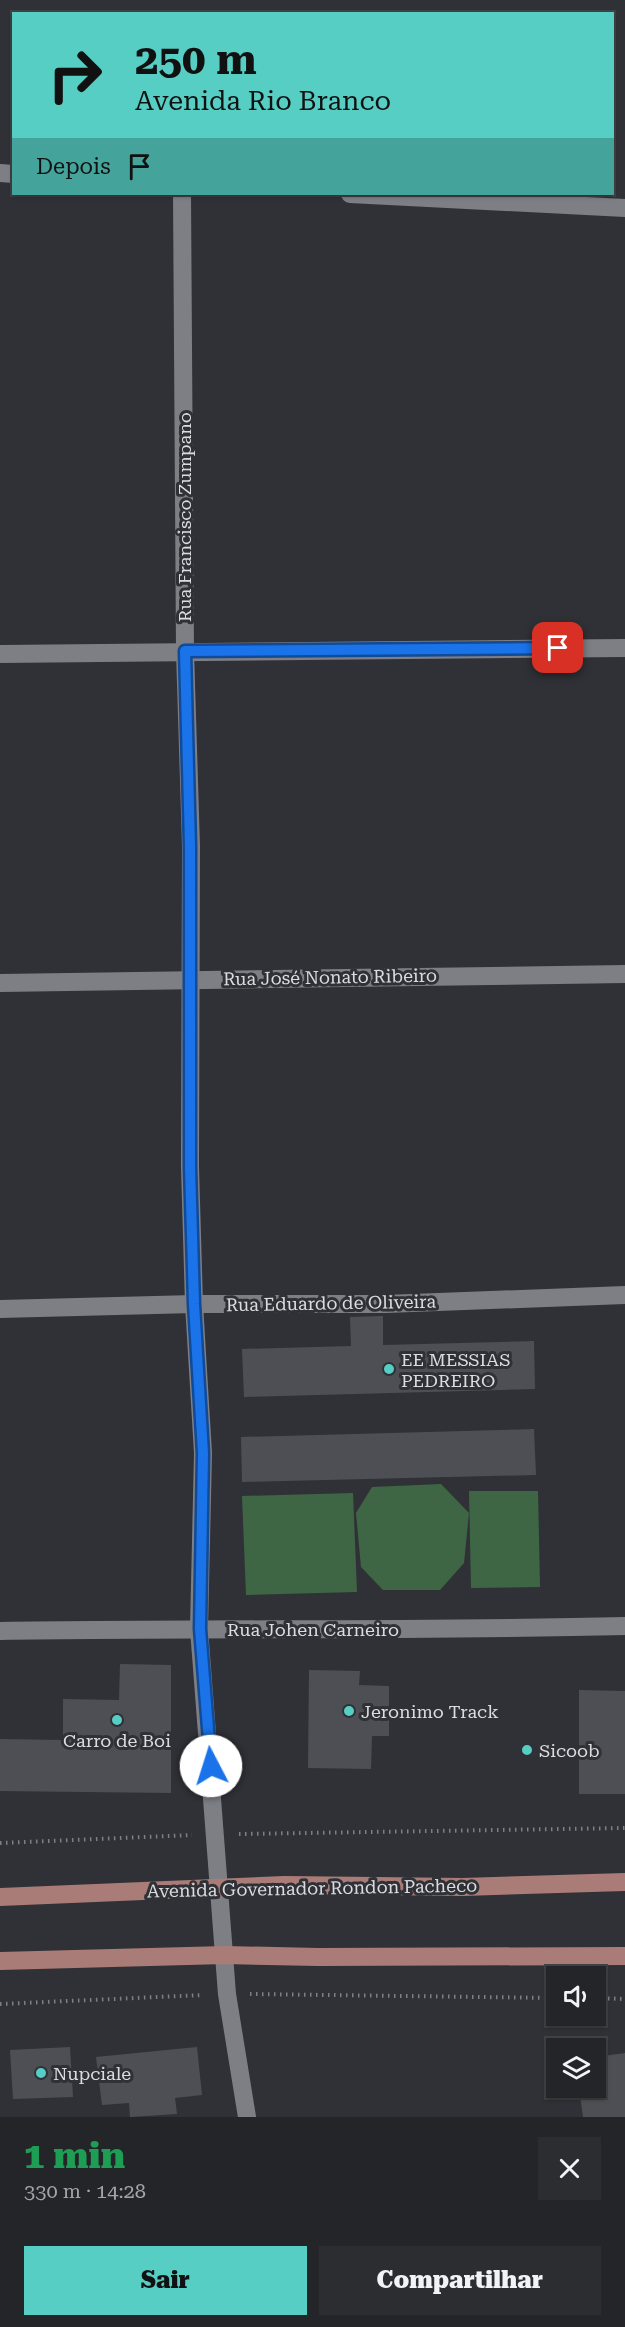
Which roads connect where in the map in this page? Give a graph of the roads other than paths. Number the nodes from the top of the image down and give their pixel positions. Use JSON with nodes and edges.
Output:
{"nodes":[{"id":1,"x":182,"y":195,"type":"edge"},
{"id":2,"x":370,"y":195,"type":"edge"},
{"id":3,"x":625,"y":208,"type":"edge"},
{"id":4,"x":625,"y":648,"type":"edge"},
{"id":5,"x":185,"y":651,"type":"junction"},
{"id":6,"x":0,"y":654,"type":"edge"},
{"id":7,"x":625,"y":975,"type":"edge"},
{"id":8,"x":189,"y":979,"type":"junction"},
{"id":9,"x":0,"y":983,"type":"edge"},
{"id":10,"x":625,"y":1295,"type":"edge"},
{"id":11,"x":194,"y":1304,"type":"junction"},
{"id":12,"x":0,"y":1309,"type":"edge"},
{"id":13,"x":625,"y":1626,"type":"edge"},
{"id":14,"x":200,"y":1629,"type":"junction"},
{"id":15,"x":0,"y":1631,"type":"edge"},
{"id":16,"x":625,"y":1882,"type":"edge"},
{"id":17,"x":218,"y":1887,"type":"junction"},
{"id":18,"x":0,"y":1897,"type":"edge"},
{"id":19,"x":225,"y":1955,"type":"junction"},
{"id":20,"x":625,"y":1956,"type":"edge"},
{"id":21,"x":0,"y":1961,"type":"edge"},
{"id":22,"x":247,"y":2117,"type":"edge"}],
"edges":[{"from":1,"to":5,"type":"street","name":"Rua Francisco Zumpano"},
{"from":2,"to":3,"type":"street"},
{"from":4,"to":5,"type":"street"},
{"from":5,"to":6,"type":"street"},
{"from":5,"to":8,"type":"street","name":"Rua Francisco Zumpano"},
{"from":7,"to":8,"type":"street","name":"Rua José Nonato Ribeiro"},
{"from":8,"to":9,"type":"street","name":"Rua José Nonato Ribeiro"},
{"from":8,"to":11,"type":"street","name":"Rua Francisco Zumpano"},
{"from":10,"to":11,"type":"street","name":"Rua Eduardo de Oliveira"},
{"from":11,"to":12,"type":"street","name":"Rua Eduardo de Oliveira"},
{"from":11,"to":14,"type":"street","name":"Rua Francisco Zumpano"},
{"from":13,"to":14,"type":"street","name":"Rua Johen Carneiro"},
{"from":14,"to":15,"type":"street","name":"Rua Johen Carneiro"},
{"from":14,"to":17,"type":"street","name":"Rua Francisco Zumpano"},
{"from":16,"to":17,"type":"main road","name":"Avenida Governador Rondon Pacheco"},
{"from":17,"to":18,"type":"main road","name":"Avenida Governador Rondon Pacheco"},
{"from":17,"to":19,"type":"street","name":"Rua Francisco Zumpano"},
{"from":19,"to":20,"type":"main road"},
{"from":19,"to":21,"type":"main road"},
{"from":19,"to":22,"type":"street","name":"Rua Francisco Zumpano"}]}
